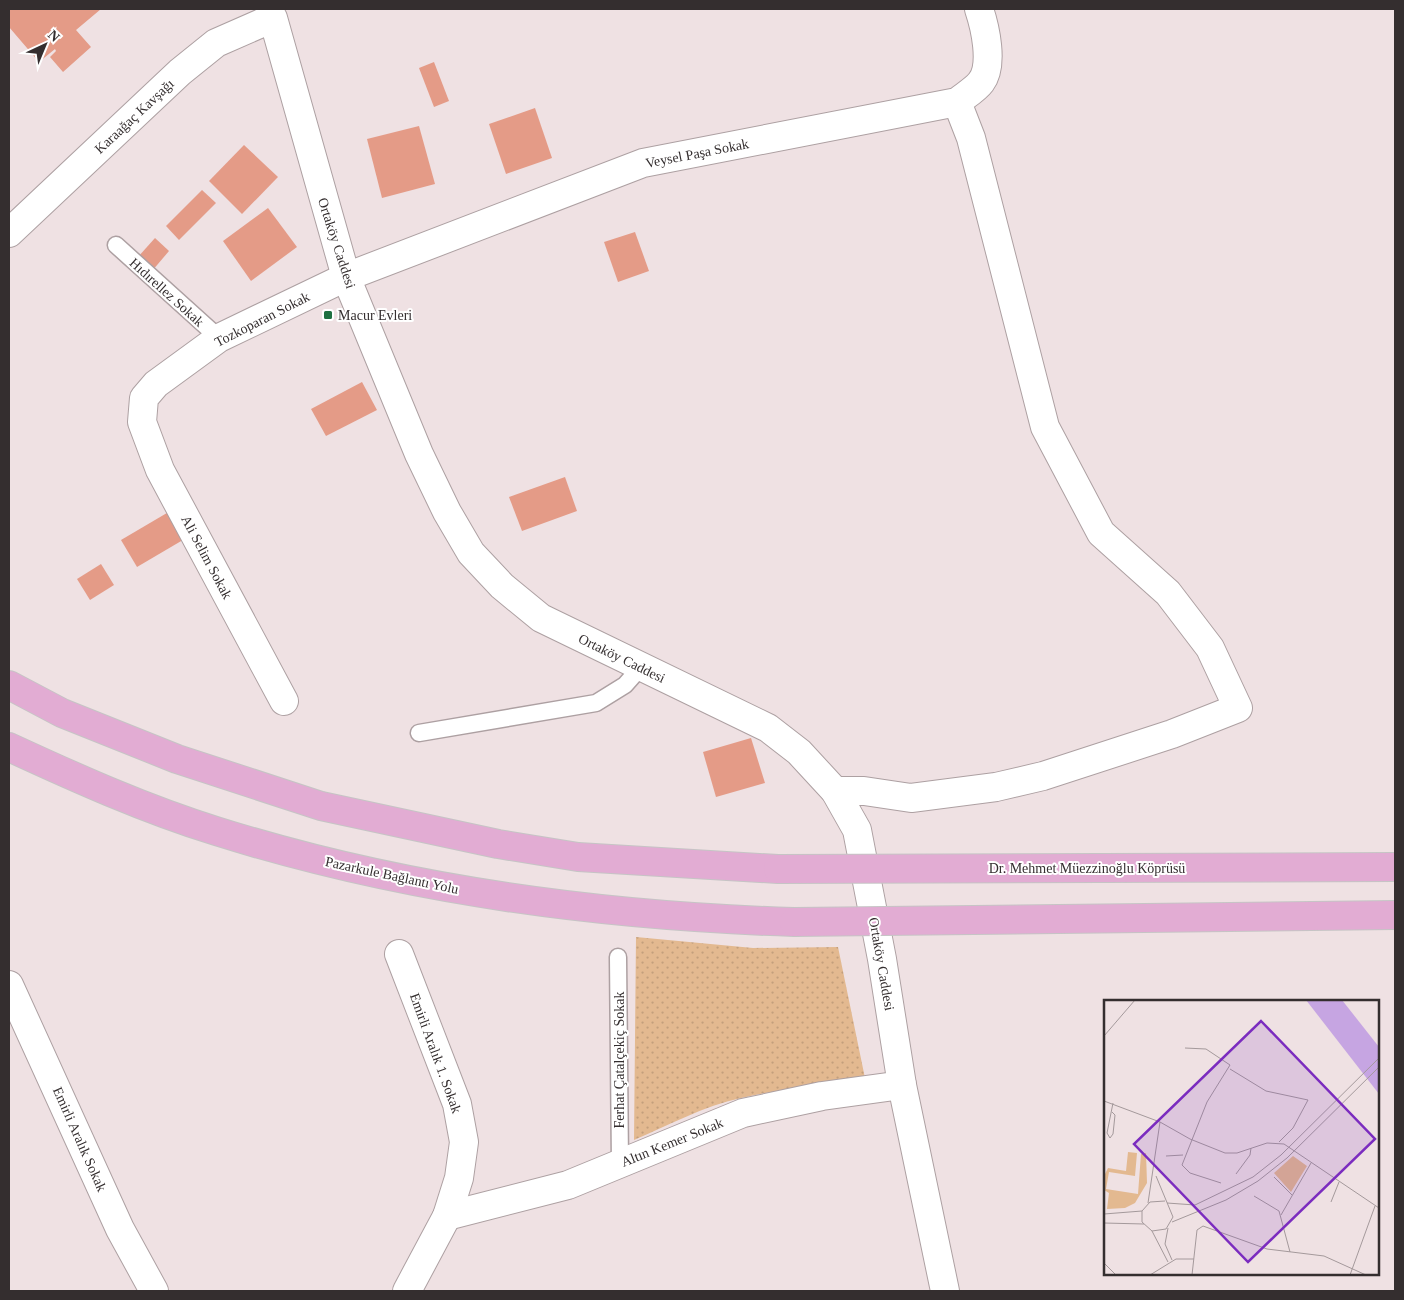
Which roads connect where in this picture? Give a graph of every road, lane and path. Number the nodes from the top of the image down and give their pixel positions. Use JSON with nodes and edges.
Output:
{"nodes":[{"id":1,"x":979,"y":9,"type":"edge"},
{"id":2,"x":271,"y":14,"type":"edge"},
{"id":3,"x":957,"y":102,"type":"junction"},
{"id":4,"x":9,"y":233,"type":"edge"},
{"id":5,"x":116,"y":245,"type":"dead end"},
{"id":6,"x":346,"y":277,"type":"junction"},
{"id":7,"x":219,"y":338,"type":"junction"},
{"id":8,"x":142,"y":409,"type":"joint"},
{"id":9,"x":640,"y":668,"type":"junction"},
{"id":10,"x":9,"y":685,"type":"edge"},
{"id":11,"x":284,"y":701,"type":"dead end"},
{"id":12,"x":420,"y":733,"type":"dead end"},
{"id":13,"x":9,"y":747,"type":"edge"},
{"id":14,"x":835,"y":791,"type":"junction"},
{"id":15,"x":1395,"y":867,"type":"edge"},
{"id":16,"x":1395,"y":915,"type":"edge"},
{"id":17,"x":399,"y":954,"type":"dead end"},
{"id":18,"x":618,"y":957,"type":"dead end"},
{"id":19,"x":9,"y":985,"type":"edge"},
{"id":20,"x":902,"y":1085,"type":"junction"},
{"id":21,"x":620,"y":1164,"type":"junction"},
{"id":22,"x":447,"y":1216,"type":"junction"},
{"id":23,"x":154,"y":1291,"type":"edge"},
{"id":24,"x":407,"y":1291,"type":"edge"},
{"id":25,"x":945,"y":1291,"type":"edge"}],
"edges":[{"from":1,"to":3,"type":"street","name":"Veysel Paşa Sokak"},
{"from":2,"to":4,"type":"street","name":"Karaağaç Kavşağı"},
{"from":2,"to":6,"type":"street","name":"Ortaköy Caddesi"},
{"from":3,"to":6,"type":"street","name":"Veysel Paşa Sokak"},
{"from":3,"to":14,"type":"street"},
{"from":5,"to":7,"type":"lane","name":"Hıdırellez Sokak"},
{"from":6,"to":7,"type":"street","name":"Tozkoparan Sokak"},
{"from":6,"to":9,"type":"street","name":"Ortaköy Caddesi"},
{"from":7,"to":8,"type":"street","name":"Tozkoparan Sokak"},
{"from":8,"to":11,"type":"street","name":"Ali Selim Sokak"},
{"from":9,"to":12,"type":"lane"},
{"from":9,"to":14,"type":"street","name":"Ortaköy Caddesi"},
{"from":10,"to":15,"type":"main road","name":"Dr. Mehmet Müezzinoğlu Köprüsü","bridge":true},
{"from":13,"to":16,"type":"main road","name":"Pazarkule Bağlantı Yolu","bridge":true},
{"from":14,"to":20,"type":"street","name":"Ortaköy Caddesi"},
{"from":17,"to":22,"type":"street","name":"Emirli Aralık 1. Sokak"},
{"from":18,"to":21,"type":"lane","name":"Ferhat Çatalçekiç Sokak"},
{"from":19,"to":23,"type":"street","name":"Emirli Aralık Sokak"},
{"from":20,"to":21,"type":"street","name":"Altın Kemer Sokak"},
{"from":20,"to":25,"type":"street","name":"Ortaköy Caddesi"},
{"from":21,"to":22,"type":"street","name":"Altın Kemer Sokak"},
{"from":22,"to":24,"type":"street","name":"Emirli Aralık 1. Sokak"}]}
